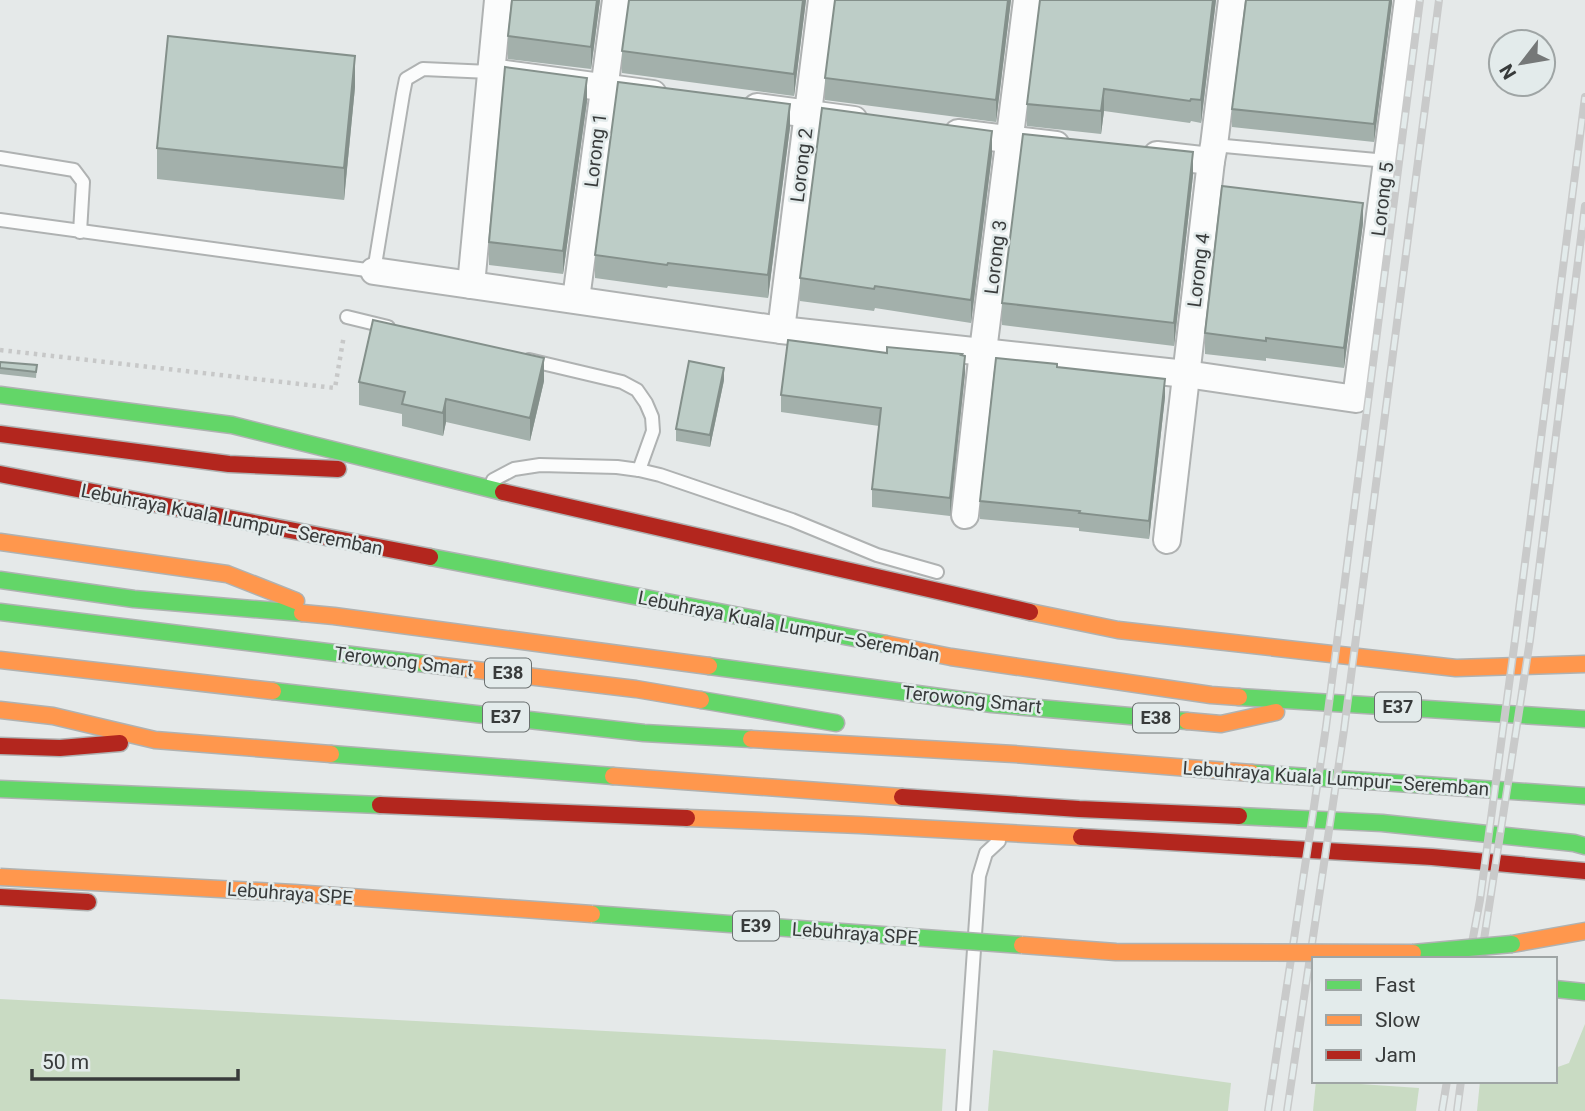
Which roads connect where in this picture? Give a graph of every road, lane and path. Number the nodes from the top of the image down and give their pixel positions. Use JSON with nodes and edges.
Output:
{"nodes":[{"id":1,"x":498,"y":0,"type":"edge"},
{"id":2,"x":615,"y":0,"type":"edge"},
{"id":3,"x":822,"y":0,"type":"edge"},
{"id":4,"x":1027,"y":0,"type":"edge"},
{"id":5,"x":1232,"y":0,"type":"edge"},
{"id":6,"x":1408,"y":0,"type":"edge"},
{"id":7,"x":490,"y":72,"type":"junction"},
{"id":8,"x":603,"y":87,"type":"junction"},
{"id":9,"x":671,"y":96,"type":"edge"},
{"id":10,"x":740,"y":105,"type":"edge"},
{"id":11,"x":808,"y":114,"type":"junction"},
{"id":12,"x":875,"y":122,"type":"edge"},
{"id":13,"x":929,"y":129,"type":"edge"},
{"id":14,"x":1010,"y":140,"type":"junction"},
{"id":15,"x":1077,"y":147,"type":"edge"},
{"id":16,"x":1130,"y":152,"type":"edge"},
{"id":17,"x":1212,"y":153,"type":"junction"},
{"id":18,"x":0,"y":158,"type":"edge"},
{"id":19,"x":1387,"y":161,"type":"junction"},
{"id":20,"x":0,"y":220,"type":"edge"},
{"id":21,"x":80,"y":232,"type":"junction"},
{"id":22,"x":374,"y":271,"type":"junction"},
{"id":23,"x":471,"y":285,"type":"junction"},
{"id":24,"x":576,"y":299,"type":"junction"},
{"id":25,"x":347,"y":317,"type":"joint"},
{"id":26,"x":399,"y":329,"type":"edge"},
{"id":27,"x":781,"y":330,"type":"junction"},
{"id":28,"x":0,"y":350,"type":"edge"},
{"id":29,"x":983,"y":351,"type":"junction"},
{"id":30,"x":517,"y":357,"type":"edge"},
{"id":31,"x":1186,"y":374,"type":"junction"},
{"id":32,"x":0,"y":395,"type":"edge"},
{"id":33,"x":0,"y":435,"type":"edge"},
{"id":34,"x":639,"y":470,"type":"junction"},
{"id":35,"x":0,"y":474,"type":"edge"},
{"id":36,"x":428,"y":474,"type":"junction"},
{"id":37,"x":480,"y":487,"type":"junction"},
{"id":38,"x":965,"y":515,"type":"dead end"},
{"id":39,"x":1167,"y":540,"type":"dead end"},
{"id":40,"x":0,"y":542,"type":"edge"},
{"id":41,"x":952,"y":576,"type":"dead end"},
{"id":42,"x":0,"y":580,"type":"edge"},
{"id":43,"x":1014,"y":596,"type":"dead end"},
{"id":44,"x":0,"y":612,"type":"edge"},
{"id":45,"x":334,"y":616,"type":"junction"},
{"id":46,"x":1074,"y":622,"type":"junction"},
{"id":47,"x":0,"y":660,"type":"edge"},
{"id":48,"x":1585,"y":664,"type":"edge"},
{"id":49,"x":1420,"y":679,"type":"dead end"},
{"id":50,"x":1247,"y":682,"type":"dead end"},
{"id":51,"x":1502,"y":682,"type":"dead end"},
{"id":52,"x":1211,"y":695,"type":"junction"},
{"id":53,"x":1319,"y":702,"type":"junction"},
{"id":54,"x":0,"y":710,"type":"edge"},
{"id":55,"x":1585,"y":719,"type":"edge"},
{"id":56,"x":852,"y":726,"type":"dead end"},
{"id":57,"x":879,"y":731,"type":"dead end"},
{"id":58,"x":155,"y":740,"type":"junction"},
{"id":59,"x":0,"y":746,"type":"edge"},
{"id":60,"x":1014,"y":754,"type":"junction"},
{"id":61,"x":0,"y":789,"type":"edge"},
{"id":62,"x":1585,"y":796,"type":"edge"},
{"id":63,"x":1006,"y":833,"type":"junction"},
{"id":64,"x":1585,"y":846,"type":"edge"},
{"id":65,"x":1585,"y":871,"type":"edge"},
{"id":66,"x":0,"y":877,"type":"edge"},
{"id":67,"x":0,"y":897,"type":"edge"},
{"id":68,"x":102,"y":902,"type":"dead end"},
{"id":69,"x":1585,"y":931,"type":"edge"},
{"id":70,"x":1585,"y":942,"type":"edge"},
{"id":71,"x":1512,"y":944,"type":"junction"},
{"id":72,"x":959,"y":960,"type":"dead end"},
{"id":73,"x":986,"y":962,"type":"dead end"},
{"id":74,"x":1557,"y":989,"type":"edge"},
{"id":75,"x":1585,"y":992,"type":"edge"},
{"id":76,"x":963,"y":1111,"type":"edge"}],
"edges":[{"from":1,"to":7,"type":"street"},
{"from":2,"to":8,"type":"street","name":"Lorong 1"},
{"from":3,"to":11,"type":"street","name":"Lorong 2"},
{"from":4,"to":14,"type":"street","name":"Lorong 3"},
{"from":5,"to":17,"type":"street","name":"Lorong 4"},
{"from":6,"to":19,"type":"street","name":"Lorong 5"},
{"from":7,"to":8,"type":"street"},
{"from":7,"to":22,"type":"lane"},
{"from":7,"to":23,"type":"street"},
{"from":8,"to":9,"type":"street"},
{"from":8,"to":24,"type":"street","name":"Lorong 1"},
{"from":10,"to":11,"type":"street"},
{"from":11,"to":12,"type":"street"},
{"from":11,"to":27,"type":"street","name":"Lorong 2"},
{"from":13,"to":14,"type":"street"},
{"from":14,"to":15,"type":"street"},
{"from":14,"to":29,"type":"street","name":"Lorong 3"},
{"from":16,"to":17,"type":"street"},
{"from":17,"to":19,"type":"lane"},
{"from":17,"to":31,"type":"street","name":"Lorong 4"},
{"from":18,"to":21,"type":"lane"},
{"from":19,"to":31,"type":"street","name":"Lorong 5"},
{"from":20,"to":21,"type":"lane"},
{"from":21,"to":22,"type":"lane"},
{"from":22,"to":23,"type":"street"},
{"from":23,"to":24,"type":"street"},
{"from":24,"to":27,"type":"street"},
{"from":25,"to":26,"type":"lane"},
{"from":25,"to":28,"type":"path"},
{"from":27,"to":29,"type":"street"},
{"from":29,"to":31,"type":"street"},
{"from":29,"to":38,"type":"street","name":"Lorong 3"},
{"from":30,"to":34,"type":"lane"},
{"from":31,"to":39,"type":"street","name":"Lorong 4"},
{"from":32,"to":36,"type":"highway"},
{"from":33,"to":36,"type":"highway"},
{"from":34,"to":37,"type":"lane"},
{"from":34,"to":41,"type":"lane"},
{"from":35,"to":52,"type":"highway","name":"Lebuhraya Kuala Lumpur–Seremban","number":"E37"},
{"from":36,"to":37,"type":"highway"},
{"from":37,"to":46,"type":"highway"},
{"from":40,"to":45,"type":"highway","name":"Terowong Smart","number":"E38"},
{"from":42,"to":45,"type":"highway","name":"Terowong Smart","number":"E38"},
{"from":43,"to":46,"type":"lane"},
{"from":44,"to":56,"type":"highway","name":"Terowong Smart","number":"E38"},
{"from":45,"to":53,"type":"highway","name":"Terowong Smart","number":"E38"},
{"from":46,"to":48,"type":"highway"},
{"from":47,"to":60,"type":"highway","name":"Lebuhraya Kuala Lumpur–Seremban","number":"E37"},
{"from":49,"to":51,"type":"highway"},
{"from":50,"to":52,"type":"highway"},
{"from":52,"to":53,"type":"highway","name":"Lebuhraya Kuala Lumpur–Seremban","number":"E37"},
{"from":53,"to":55,"type":"highway","name":"Lebuhraya Kuala Lumpur–Seremban","number":"E37"},
{"from":54,"to":58,"type":"highway"},
{"from":57,"to":60,"type":"highway"},
{"from":58,"to":59,"type":"highway"},
{"from":58,"to":64,"type":"highway"},
{"from":60,"to":62,"type":"highway","name":"Lebuhraya Kuala Lumpur–Seremban","number":"E37"},
{"from":61,"to":63,"type":"highway"},
{"from":63,"to":65,"type":"highway"},
{"from":63,"to":76,"type":"lane"},
{"from":66,"to":71,"type":"highway","name":"Lebuhraya SPE","number":"E39","bridge":true},
{"from":67,"to":68,"type":"highway"},
{"from":69,"to":71,"type":"highway"},
{"from":70,"to":71,"type":"highway","name":"Lebuhraya SPE","number":"E39"},
{"from":72,"to":73,"type":"highway"},
{"from":74,"to":75,"type":"highway"}]}
